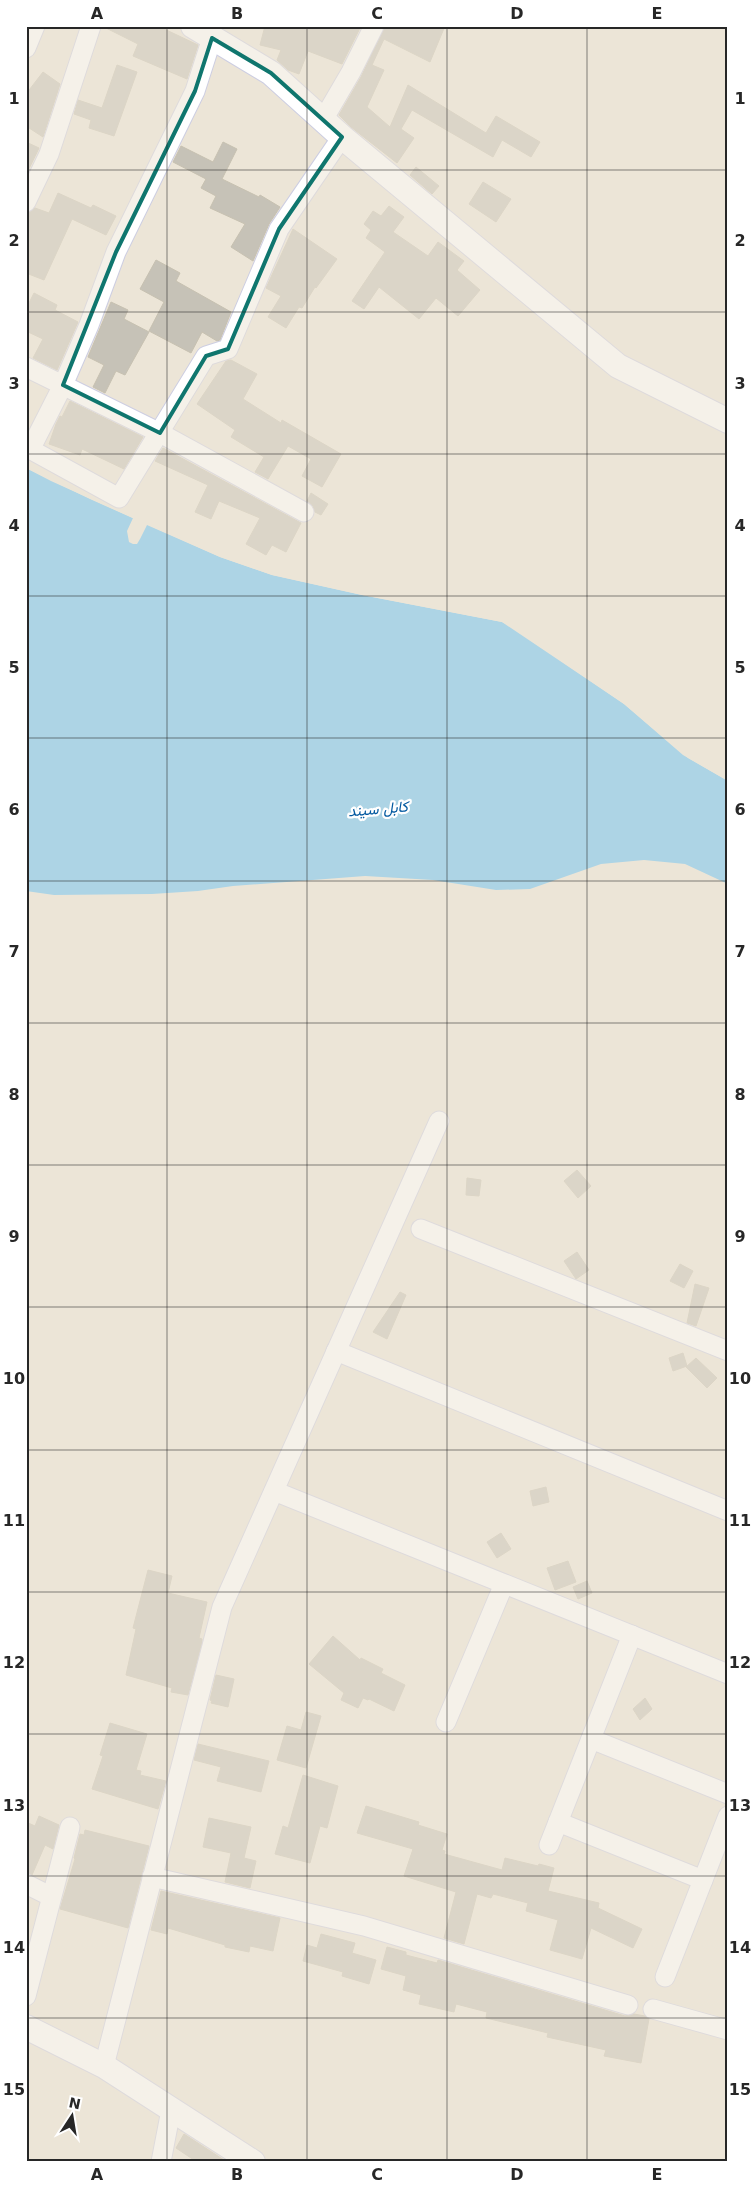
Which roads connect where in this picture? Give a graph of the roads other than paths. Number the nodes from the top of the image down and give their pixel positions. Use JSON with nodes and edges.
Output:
{"nodes":[{"id":1,"x":35,"y":26,"type":"edge"},
{"id":2,"x":91,"y":26,"type":"edge"},
{"id":3,"x":374,"y":26,"type":"edge"},
{"id":4,"x":202,"y":32,"type":"edge"},
{"id":5,"x":26,"y":48,"type":"edge"},
{"id":6,"x":324,"y":120,"type":"junction"},
{"id":7,"x":342,"y":137,"type":"junction"},
{"id":8,"x":26,"y":202,"type":"edge"},
{"id":9,"x":26,"y":367,"type":"edge"},
{"id":10,"x":63,"y":385,"type":"junction"},
{"id":11,"x":728,"y":421,"type":"edge"},
{"id":12,"x":160,"y":433,"type":"junction"},
{"id":13,"x":28,"y":448,"type":"edge"},
{"id":14,"x":304,"y":512,"type":"dead end"},
{"id":15,"x":439,"y":1120,"type":"dead end"},
{"id":16,"x":421,"y":1229,"type":"dead end"},
{"id":17,"x":336,"y":1351,"type":"junction"},
{"id":18,"x":728,"y":1351,"type":"edge"},
{"id":19,"x":274,"y":1491,"type":"junction"},
{"id":20,"x":728,"y":1511,"type":"edge"},
{"id":21,"x":504,"y":1584,"type":"junction"},
{"id":22,"x":632,"y":1635,"type":"junction"},
{"id":23,"x":728,"y":1674,"type":"edge"},
{"id":24,"x":446,"y":1722,"type":"dead end"},
{"id":25,"x":591,"y":1739,"type":"junction"},
{"id":26,"x":728,"y":1794,"type":"edge"},
{"id":27,"x":558,"y":1822,"type":"junction"},
{"id":28,"x":70,"y":1826,"type":"dead end"},
{"id":29,"x":726,"y":1827,"type":"edge"},
{"id":30,"x":549,"y":1845,"type":"dead end"},
{"id":31,"x":152,"y":1877,"type":"junction"},
{"id":32,"x":703,"y":1880,"type":"junction"},
{"id":33,"x":26,"y":1884,"type":"edge"},
{"id":34,"x":50,"y":1896,"type":"junction"},
{"id":35,"x":665,"y":1977,"type":"dead end"},
{"id":36,"x":26,"y":1996,"type":"edge"},
{"id":37,"x":628,"y":2005,"type":"dead end"},
{"id":38,"x":653,"y":2009,"type":"dead end"},
{"id":39,"x":26,"y":2027,"type":"edge"},
{"id":40,"x":728,"y":2030,"type":"edge"},
{"id":41,"x":104,"y":2066,"type":"junction"},
{"id":42,"x":171,"y":2110,"type":"junction"},
{"id":43,"x":160,"y":2162,"type":"edge"},
{"id":44,"x":252,"y":2162,"type":"edge"}],
"edges":[{"from":1,"to":5,"type":"street"},
{"from":2,"to":8,"type":"street"},
{"from":3,"to":6,"type":"street"},
{"from":4,"to":6,"type":"street"},
{"from":4,"to":10,"type":"street"},
{"from":6,"to":7,"type":"street"},
{"from":7,"to":11,"type":"street"},
{"from":7,"to":12,"type":"street"},
{"from":9,"to":10,"type":"street"},
{"from":10,"to":12,"type":"street"},
{"from":10,"to":13,"type":"street"},
{"from":12,"to":13,"type":"street"},
{"from":12,"to":14,"type":"street"},
{"from":15,"to":17,"type":"street"},
{"from":16,"to":18,"type":"street"},
{"from":17,"to":19,"type":"street"},
{"from":17,"to":20,"type":"street"},
{"from":19,"to":21,"type":"street"},
{"from":19,"to":31,"type":"street"},
{"from":21,"to":22,"type":"street"},
{"from":21,"to":24,"type":"street"},
{"from":22,"to":23,"type":"street"},
{"from":22,"to":25,"type":"street"},
{"from":25,"to":26,"type":"street"},
{"from":25,"to":27,"type":"street"},
{"from":27,"to":30,"type":"street"},
{"from":27,"to":32,"type":"street"},
{"from":28,"to":34,"type":"street"},
{"from":29,"to":32,"type":"street"},
{"from":31,"to":37,"type":"street"},
{"from":31,"to":41,"type":"street"},
{"from":32,"to":35,"type":"street"},
{"from":33,"to":34,"type":"street"},
{"from":34,"to":36,"type":"street"},
{"from":38,"to":40,"type":"street"},
{"from":39,"to":41,"type":"street"},
{"from":41,"to":42,"type":"street"},
{"from":42,"to":43,"type":"street"},
{"from":42,"to":44,"type":"street"}]}
